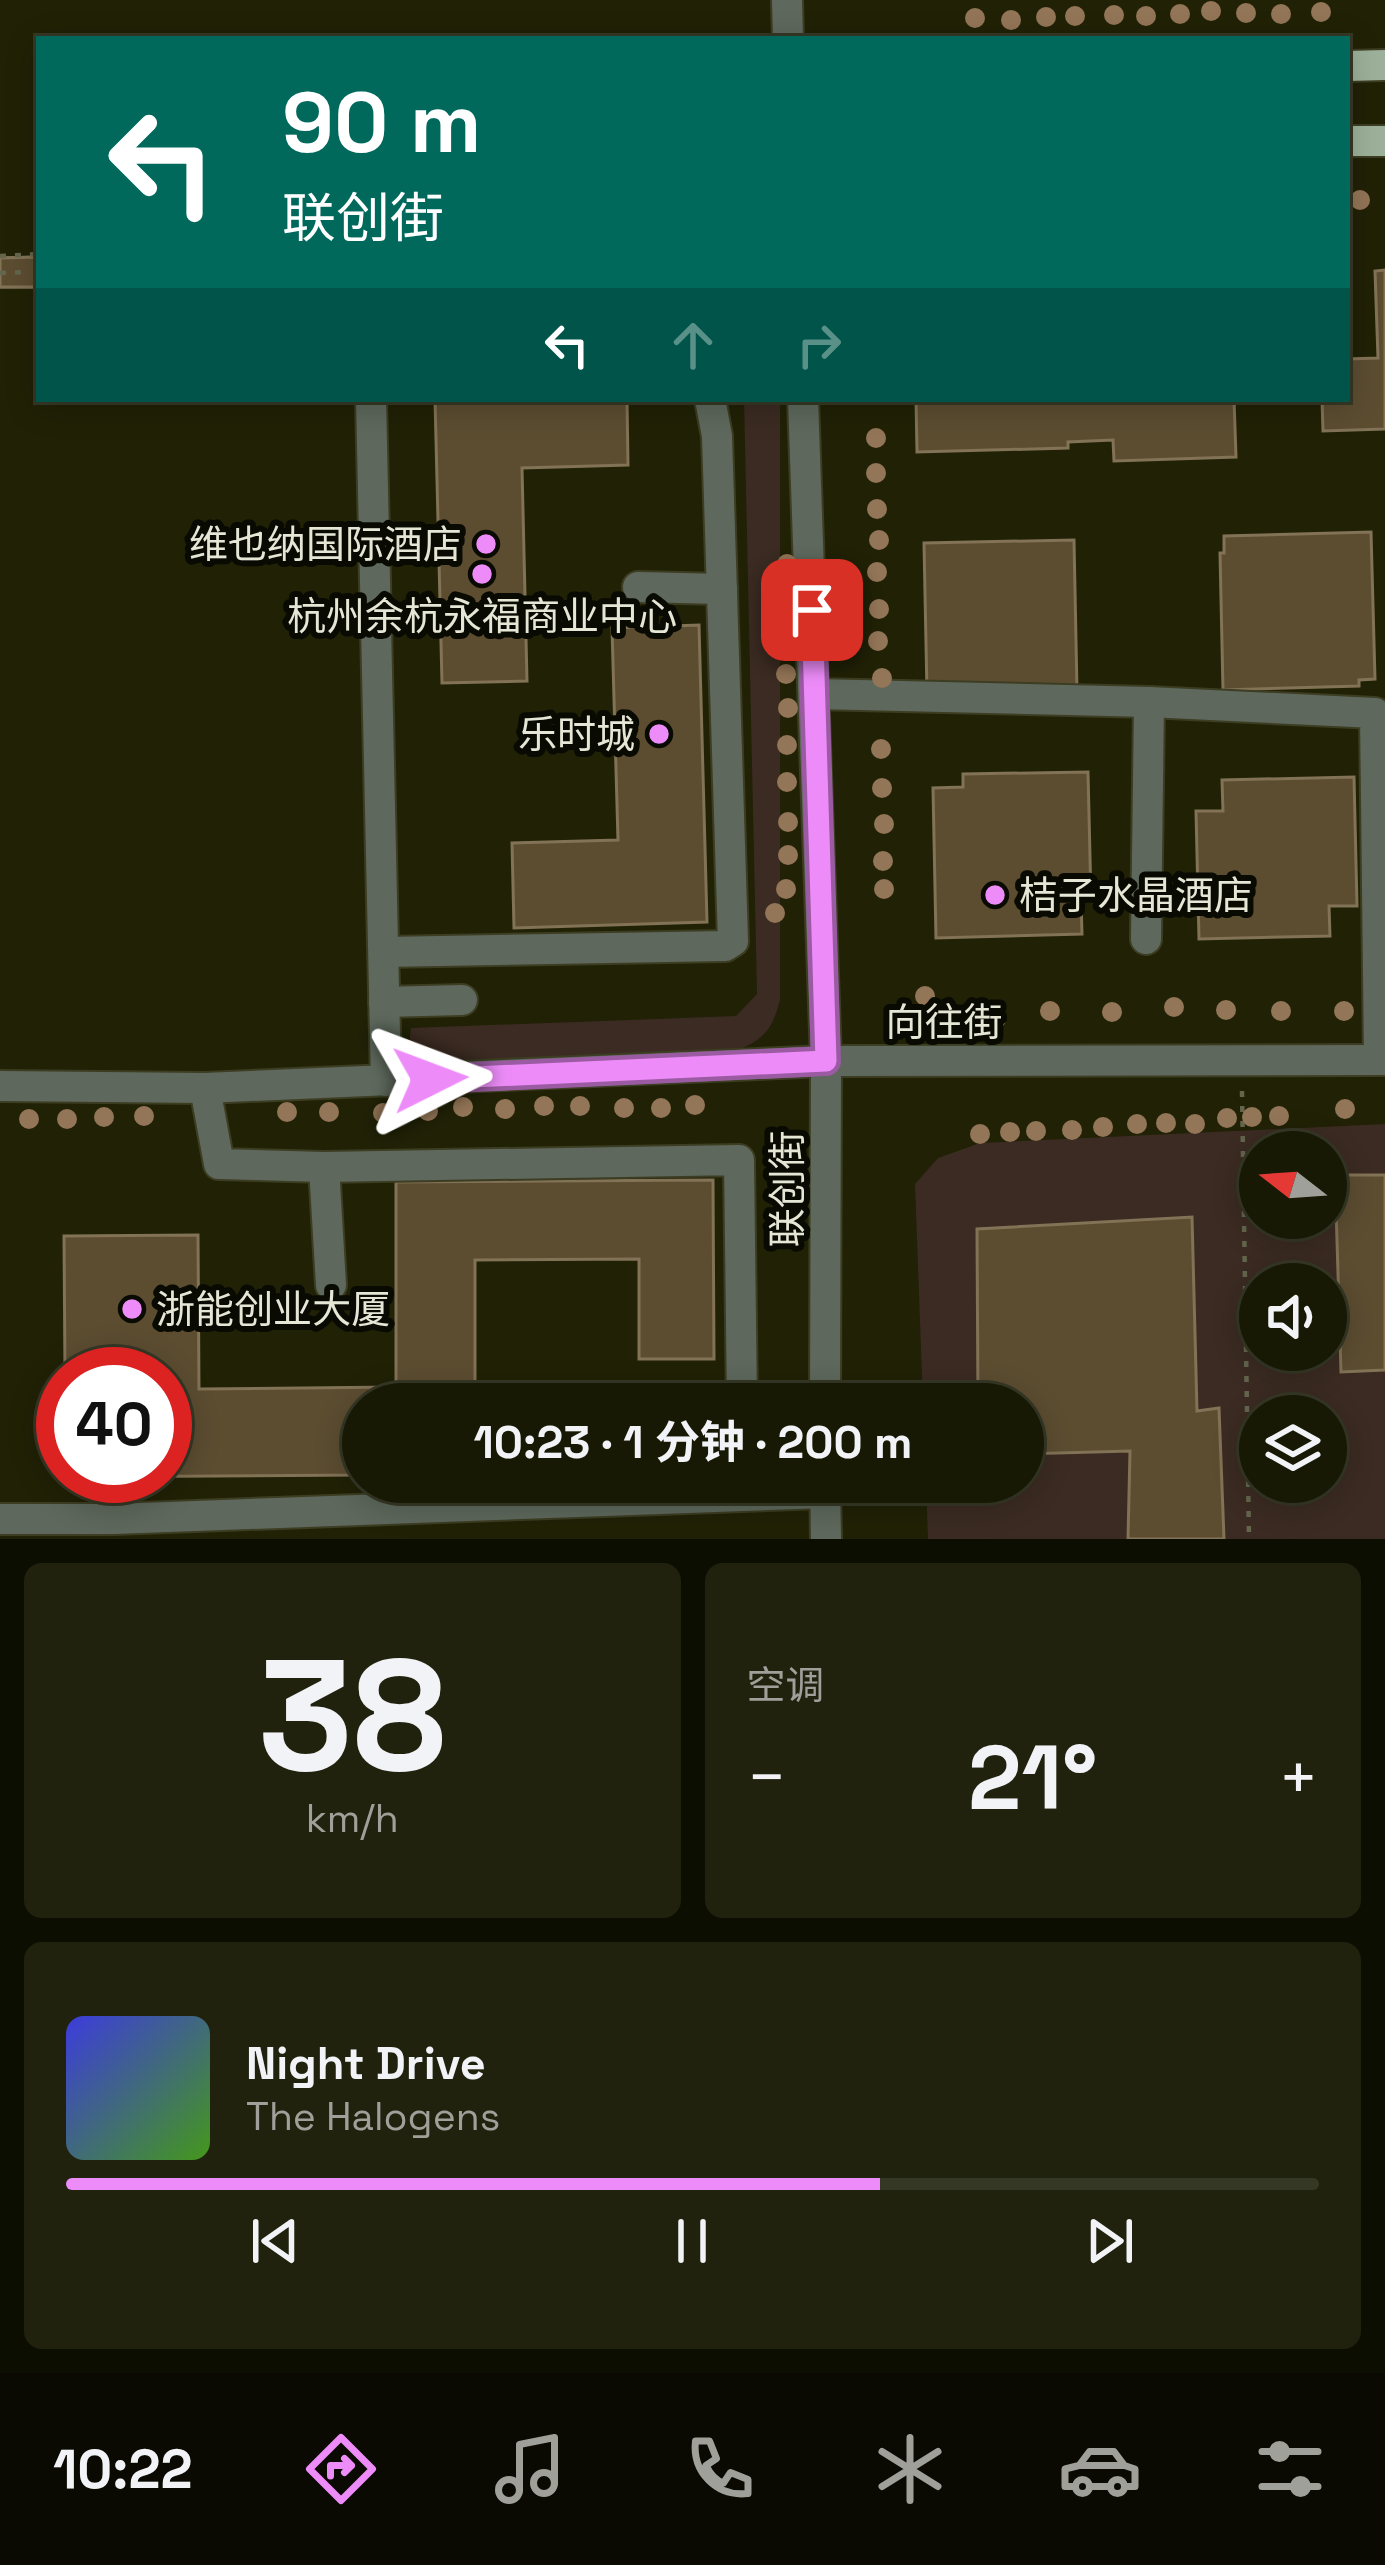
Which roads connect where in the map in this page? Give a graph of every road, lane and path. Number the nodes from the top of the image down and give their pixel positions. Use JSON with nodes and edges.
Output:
{"nodes":[{"id":1,"x":787,"y":0,"type":"edge"},
{"id":2,"x":788,"y":36,"type":"edge"},
{"id":3,"x":1385,"y":65,"type":"edge"},
{"id":4,"x":1350,"y":66,"type":"edge"},
{"id":5,"x":1385,"y":141,"type":"edge"},
{"id":6,"x":1350,"y":142,"type":"edge"},
{"id":7,"x":36,"y":254,"type":"edge"},
{"id":8,"x":0,"y":256,"type":"edge"},
{"id":9,"x":26,"y":272,"type":"dead end"},
{"id":10,"x":0,"y":273,"type":"edge"},
{"id":11,"x":371,"y":402,"type":"edge"},
{"id":12,"x":711,"y":402,"type":"edge"},
{"id":13,"x":803,"y":402,"type":"edge"},
{"id":14,"x":638,"y":587,"type":"dead end"},
{"id":15,"x":722,"y":589,"type":"junction"},
{"id":16,"x":816,"y":694,"type":"junction"},
{"id":17,"x":1149,"y":702,"type":"junction"},
{"id":18,"x":1146,"y":939,"type":"dead end"},
{"id":19,"x":384,"y":952,"type":"junction"},
{"id":20,"x":462,"y":1000,"type":"dead end"},
{"id":21,"x":384,"y":1002,"type":"junction"},
{"id":22,"x":1382,"y":1060,"type":"edge"},
{"id":23,"x":826,"y":1061,"type":"junction"},
{"id":24,"x":1242,"y":1061,"type":"junction"},
{"id":25,"x":386,"y":1081,"type":"junction"},
{"id":26,"x":0,"y":1086,"type":"edge"},
{"id":27,"x":205,"y":1088,"type":"junction"},
{"id":28,"x":324,"y":1167,"type":"junction"},
{"id":29,"x":331,"y":1285,"type":"dead end"},
{"id":30,"x":742,"y":1383,"type":"edge"},
{"id":31,"x":825,"y":1383,"type":"edge"},
{"id":32,"x":565,"y":1503,"type":"edge"},
{"id":33,"x":825,"y":1503,"type":"edge"},
{"id":34,"x":0,"y":1519,"type":"edge"},
{"id":35,"x":114,"y":1529,"type":"edge"},
{"id":36,"x":826,"y":1539,"type":"edge"},
{"id":37,"x":1250,"y":1539,"type":"edge"}],
"edges":[{"from":1,"to":2,"type":"street"},
{"from":3,"to":4,"type":"main road"},
{"from":5,"to":6,"type":"main road"},
{"from":7,"to":8,"type":"path"},
{"from":9,"to":10,"type":"path"},
{"from":11,"to":19,"type":"street"},
{"from":12,"to":15,"type":"street"},
{"from":13,"to":16,"type":"street","name":"联创街"},
{"from":14,"to":15,"type":"street"},
{"from":15,"to":19,"type":"street"},
{"from":16,"to":17,"type":"street"},
{"from":16,"to":23,"type":"street","name":"联创街"},
{"from":17,"to":18,"type":"street"},
{"from":17,"to":22,"type":"street"},
{"from":19,"to":21,"type":"street"},
{"from":20,"to":21,"type":"street"},
{"from":21,"to":25,"type":"street"},
{"from":22,"to":24,"type":"street","name":"向往街"},
{"from":23,"to":24,"type":"street","name":"向往街"},
{"from":23,"to":25,"type":"street","name":"向往街"},
{"from":23,"to":31,"type":"street","name":"联创街"},
{"from":24,"to":37,"type":"path"},
{"from":25,"to":27,"type":"street","name":"向往街"},
{"from":26,"to":27,"type":"street","name":"向往街"},
{"from":27,"to":28,"type":"street"},
{"from":28,"to":29,"type":"street"},
{"from":28,"to":30,"type":"street"},
{"from":32,"to":35,"type":"street"},
{"from":33,"to":36,"type":"street"},
{"from":34,"to":35,"type":"street"}]}
